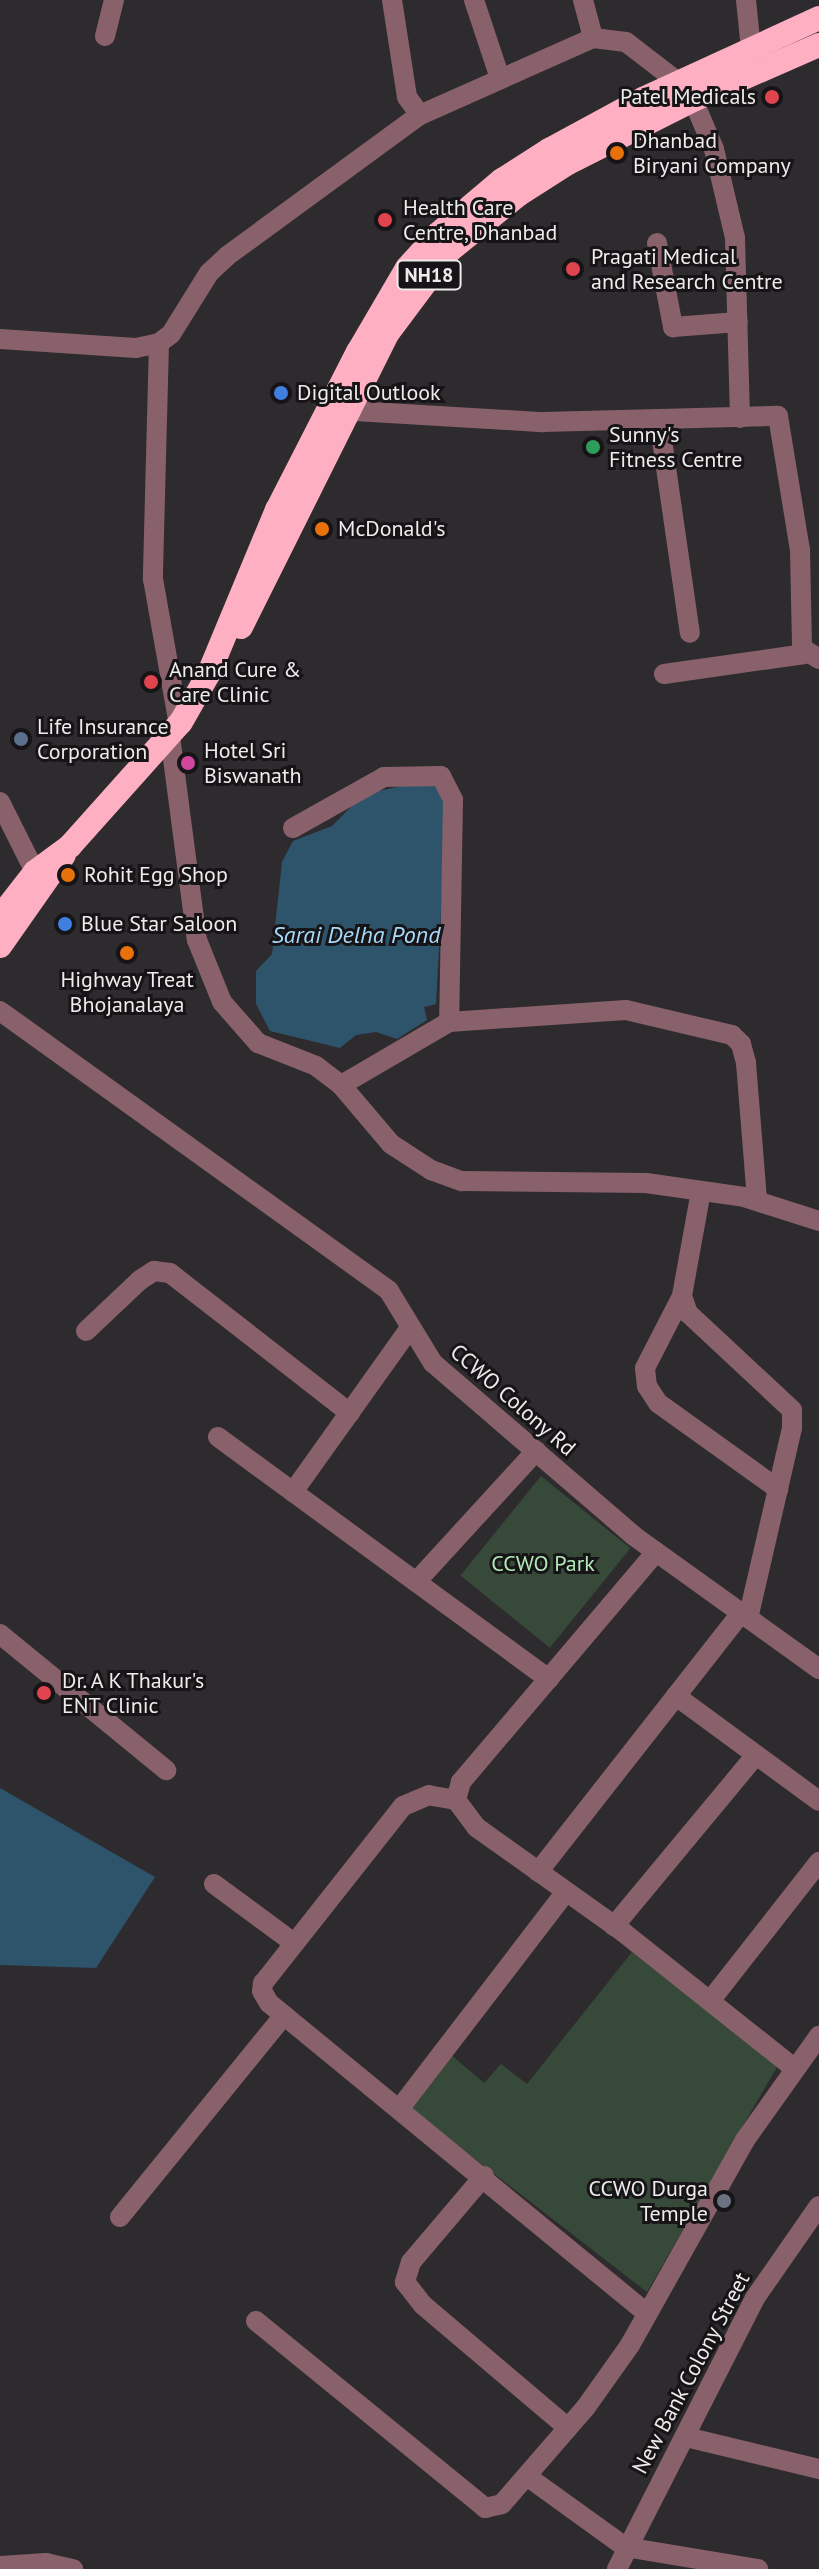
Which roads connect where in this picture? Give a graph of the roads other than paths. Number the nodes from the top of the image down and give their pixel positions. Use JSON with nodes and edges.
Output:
{"nodes":[{"id":1,"x":114,"y":0,"type":"edge"},
{"id":2,"x":392,"y":0,"type":"edge"},
{"id":3,"x":474,"y":0,"type":"edge"},
{"id":4,"x":583,"y":0,"type":"edge"},
{"id":5,"x":746,"y":0,"type":"edge"},
{"id":6,"x":819,"y":18,"type":"edge"},
{"id":7,"x":105,"y":36,"type":"dead end"},
{"id":8,"x":593,"y":38,"type":"junction"},
{"id":9,"x":819,"y":45,"type":"edge"},
{"id":10,"x":751,"y":49,"type":"junction"},
{"id":11,"x":500,"y":78,"type":"junction"},
{"id":12,"x":686,"y":91,"type":"junction"},
{"id":13,"x":420,"y":115,"type":"junction"},
{"id":14,"x":657,"y":243,"type":"dead end"},
{"id":15,"x":738,"y":322,"type":"junction"},
{"id":16,"x":0,"y":339,"type":"edge"},
{"id":17,"x":159,"y":343,"type":"junction"},
{"id":18,"x":339,"y":410,"type":"junction"},
{"id":19,"x":740,"y":418,"type":"junction"},
{"id":20,"x":659,"y":419,"type":"junction"},
{"id":21,"x":690,"y":633,"type":"dead end"},
{"id":22,"x":812,"y":656,"type":"edge"},
{"id":23,"x":664,"y":674,"type":"dead end"},
{"id":24,"x":174,"y":731,"type":"junction"},
{"id":25,"x":0,"y":802,"type":"edge"},
{"id":26,"x":293,"y":828,"type":"dead end"},
{"id":27,"x":70,"y":846,"type":"junction"},
{"id":28,"x":35,"y":872,"type":"junction"},
{"id":29,"x":0,"y":917,"type":"edge"},
{"id":30,"x":0,"y":946,"type":"edge"},
{"id":31,"x":0,"y":1011,"type":"edge"},
{"id":32,"x":449,"y":1022,"type":"junction"},
{"id":33,"x":341,"y":1085,"type":"junction"},
{"id":34,"x":701,"y":1191,"type":"junction"},
{"id":35,"x":757,"y":1201,"type":"junction"},
{"id":36,"x":819,"y":1221,"type":"edge"},
{"id":37,"x":682,"y":1296,"type":"junction"},
{"id":38,"x":410,"y":1328,"type":"junction"},
{"id":39,"x":86,"y":1331,"type":"dead end"},
{"id":40,"x":350,"y":1413,"type":"junction"},
{"id":41,"x":218,"y":1437,"type":"dead end"},
{"id":42,"x":536,"y":1451,"type":"junction"},
{"id":43,"x":778,"y":1489,"type":"junction"},
{"id":44,"x":293,"y":1492,"type":"junction"},
{"id":45,"x":656,"y":1552,"type":"junction"},
{"id":46,"x":416,"y":1582,"type":"junction"},
{"id":47,"x":745,"y":1616,"type":"junction"},
{"id":48,"x":0,"y":1634,"type":"edge"},
{"id":49,"x":819,"y":1669,"type":"edge"},
{"id":50,"x":549,"y":1679,"type":"junction"},
{"id":51,"x":676,"y":1696,"type":"junction"},
{"id":52,"x":756,"y":1755,"type":"junction"},
{"id":53,"x":166,"y":1770,"type":"dead end"},
{"id":54,"x":456,"y":1800,"type":"junction"},
{"id":55,"x":819,"y":1801,"type":"edge"},
{"id":56,"x":819,"y":1862,"type":"edge"},
{"id":57,"x":538,"y":1872,"type":"junction"},
{"id":58,"x":214,"y":1884,"type":"dead end"},
{"id":59,"x":566,"y":1892,"type":"junction"},
{"id":60,"x":614,"y":1926,"type":"junction"},
{"id":61,"x":294,"y":1943,"type":"junction"},
{"id":62,"x":710,"y":2001,"type":"junction"},
{"id":63,"x":284,"y":2015,"type":"junction"},
{"id":64,"x":819,"y":2036,"type":"edge"},
{"id":65,"x":793,"y":2067,"type":"junction"},
{"id":66,"x":400,"y":2108,"type":"junction"},
{"id":67,"x":484,"y":2176,"type":"junction"},
{"id":68,"x":819,"y":2206,"type":"edge"},
{"id":69,"x":120,"y":2217,"type":"dead end"},
{"id":70,"x":647,"y":2313,"type":"junction"},
{"id":71,"x":256,"y":2321,"type":"dead end"},
{"id":72,"x":568,"y":2428,"type":"junction"},
{"id":73,"x":686,"y":2437,"type":"junction"},
{"id":74,"x":819,"y":2469,"type":"edge"},
{"id":75,"x":528,"y":2477,"type":"junction"},
{"id":76,"x":625,"y":2547,"type":"junction"},
{"id":77,"x":0,"y":2566,"type":"edge"},
{"id":78,"x":73,"y":2569,"type":"edge"},
{"id":79,"x":617,"y":2569,"type":"edge"},
{"id":80,"x":758,"y":2569,"type":"edge"}],
"edges":[{"from":1,"to":7,"type":"street"},
{"from":2,"to":13,"type":"street"},
{"from":3,"to":11,"type":"street"},
{"from":4,"to":8,"type":"street"},
{"from":5,"to":10,"type":"street"},
{"from":6,"to":10,"type":"highway","number":"NH18"},
{"from":8,"to":11,"type":"street"},
{"from":8,"to":12,"type":"street"},
{"from":9,"to":12,"type":"highway","number":"NH18"},
{"from":10,"to":12,"type":"highway","number":"NH18"},
{"from":11,"to":13,"type":"street"},
{"from":12,"to":15,"type":"street"},
{"from":12,"to":18,"type":"highway","number":"NH18"},
{"from":13,"to":17,"type":"street"},
{"from":14,"to":15,"type":"street"},
{"from":15,"to":19,"type":"street"},
{"from":16,"to":17,"type":"street"},
{"from":17,"to":24,"type":"street"},
{"from":18,"to":20,"type":"street"},
{"from":18,"to":24,"type":"highway","number":"NH18"},
{"from":19,"to":20,"type":"street"},
{"from":19,"to":22,"type":"street"},
{"from":20,"to":21,"type":"street"},
{"from":22,"to":23,"type":"street"},
{"from":24,"to":27,"type":"highway","number":"NH18"},
{"from":24,"to":33,"type":"street"},
{"from":25,"to":28,"type":"street"},
{"from":26,"to":32,"type":"street"},
{"from":27,"to":28,"type":"highway","number":"NH18"},
{"from":27,"to":30,"type":"highway","number":"NH18"},
{"from":28,"to":29,"type":"highway","number":"NH18"},
{"from":31,"to":38,"type":"street","name":"CCWO Colony Rd"},
{"from":32,"to":33,"type":"street"},
{"from":32,"to":35,"type":"street"},
{"from":33,"to":34,"type":"street"},
{"from":34,"to":35,"type":"street"},
{"from":34,"to":37,"type":"street"},
{"from":35,"to":36,"type":"street"},
{"from":37,"to":43,"type":"street"},
{"from":37,"to":43,"type":"street"},
{"from":38,"to":40,"type":"street"},
{"from":38,"to":42,"type":"street","name":"CCWO Colony Rd"},
{"from":39,"to":40,"type":"street"},
{"from":40,"to":44,"type":"street"},
{"from":41,"to":44,"type":"street"},
{"from":42,"to":45,"type":"street","name":"CCWO Colony Rd"},
{"from":42,"to":46,"type":"street"},
{"from":43,"to":47,"type":"street"},
{"from":44,"to":46,"type":"street"},
{"from":45,"to":47,"type":"street","name":"CCWO Colony Rd"},
{"from":45,"to":50,"type":"street"},
{"from":46,"to":50,"type":"street"},
{"from":47,"to":49,"type":"street","name":"CCWO Colony Rd"},
{"from":47,"to":51,"type":"street"},
{"from":48,"to":53,"type":"street"},
{"from":50,"to":54,"type":"street"},
{"from":51,"to":52,"type":"street"},
{"from":51,"to":57,"type":"street"},
{"from":52,"to":55,"type":"street"},
{"from":52,"to":60,"type":"street"},
{"from":54,"to":57,"type":"street"},
{"from":54,"to":61,"type":"street"},
{"from":56,"to":62,"type":"street"},
{"from":57,"to":59,"type":"street"},
{"from":58,"to":61,"type":"street"},
{"from":59,"to":60,"type":"street"},
{"from":59,"to":66,"type":"street"},
{"from":60,"to":62,"type":"street"},
{"from":61,"to":63,"type":"street"},
{"from":62,"to":65,"type":"street"},
{"from":63,"to":66,"type":"street"},
{"from":63,"to":69,"type":"street"},
{"from":64,"to":65,"type":"street"},
{"from":65,"to":70,"type":"street"},
{"from":66,"to":67,"type":"street"},
{"from":67,"to":70,"type":"street"},
{"from":67,"to":72,"type":"street"},
{"from":68,"to":73,"type":"street","name":"New Bank Colony Street"},
{"from":70,"to":72,"type":"street"},
{"from":71,"to":75,"type":"street"},
{"from":72,"to":75,"type":"street"},
{"from":73,"to":74,"type":"street"},
{"from":73,"to":76,"type":"street","name":"New Bank Colony Street"},
{"from":75,"to":76,"type":"street"},
{"from":76,"to":79,"type":"street","name":"New Bank Colony Street"},
{"from":76,"to":80,"type":"street"},
{"from":77,"to":78,"type":"street"}]}
